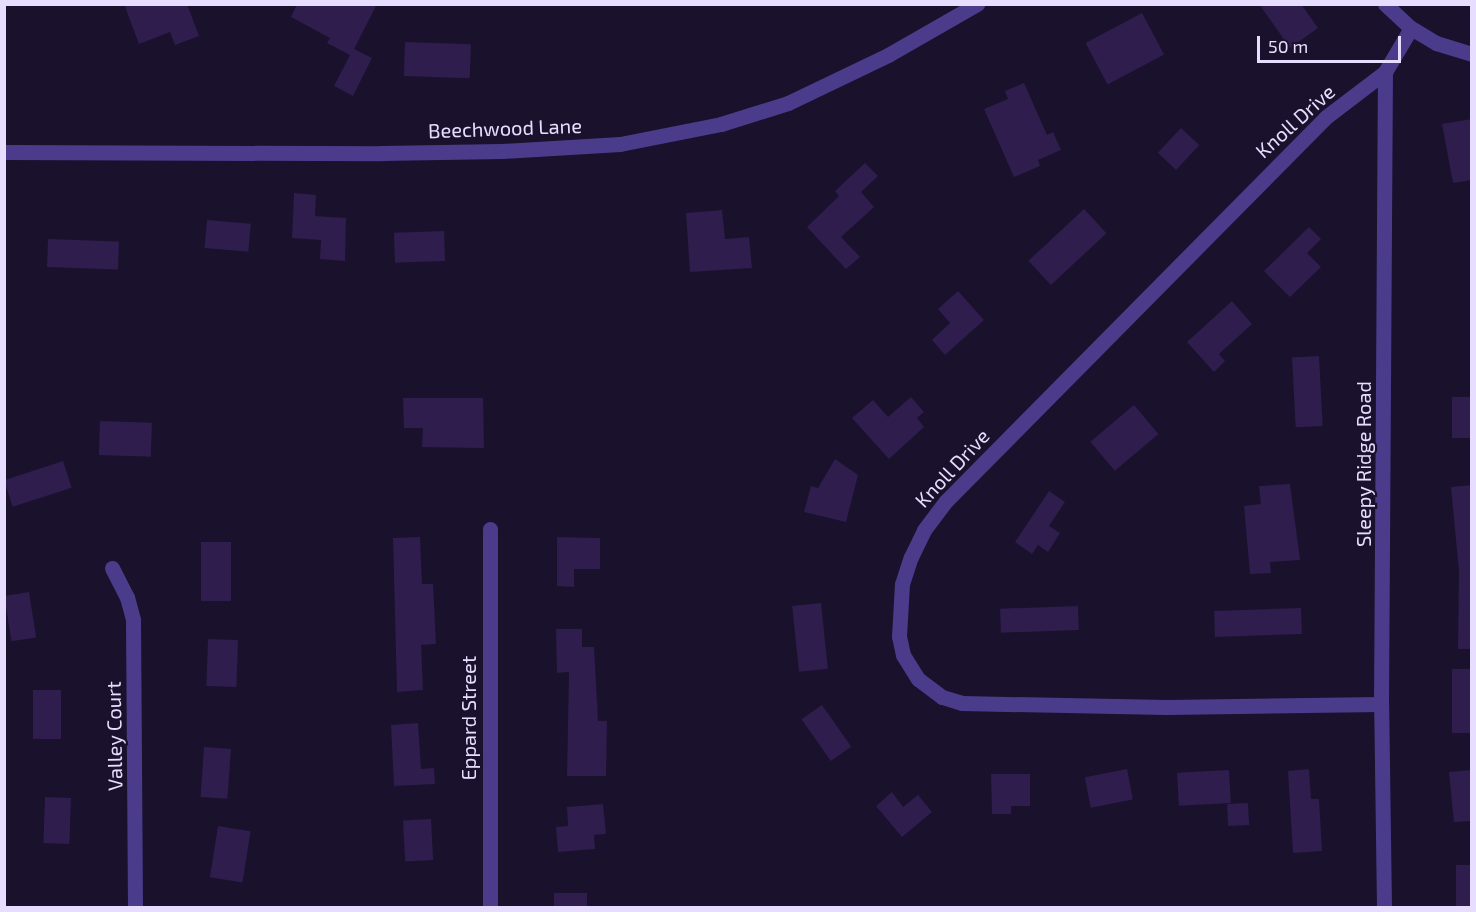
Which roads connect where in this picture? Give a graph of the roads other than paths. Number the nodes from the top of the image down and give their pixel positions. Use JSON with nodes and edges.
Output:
{"nodes":[{"id":1,"x":977,"y":4,"type":"edge"},
{"id":2,"x":1385,"y":4,"type":"edge"},
{"id":3,"x":1411,"y":28,"type":"junction"},
{"id":4,"x":1472,"y":54,"type":"edge"},
{"id":5,"x":1385,"y":72,"type":"junction"},
{"id":6,"x":4,"y":152,"type":"edge"},
{"id":7,"x":490,"y":529,"type":"dead end"},
{"id":8,"x":112,"y":568,"type":"dead end"},
{"id":9,"x":1381,"y":704,"type":"junction"},
{"id":10,"x":135,"y":908,"type":"edge"},
{"id":11,"x":490,"y":908,"type":"edge"},
{"id":12,"x":1384,"y":908,"type":"edge"}],
"edges":[{"from":1,"to":6,"type":"street","name":"Beechwood Lane"},
{"from":2,"to":3,"type":"street"},
{"from":3,"to":4,"type":"street"},
{"from":3,"to":5,"type":"street"},
{"from":5,"to":9,"type":"street","name":"Sleepy Ridge Road"},
{"from":5,"to":9,"type":"street","name":"Knoll Drive"},
{"from":7,"to":11,"type":"street","name":"Eppard Street"},
{"from":8,"to":10,"type":"street","name":"Valley Court"},
{"from":9,"to":12,"type":"street","name":"Sleepy Ridge Road"}]}
